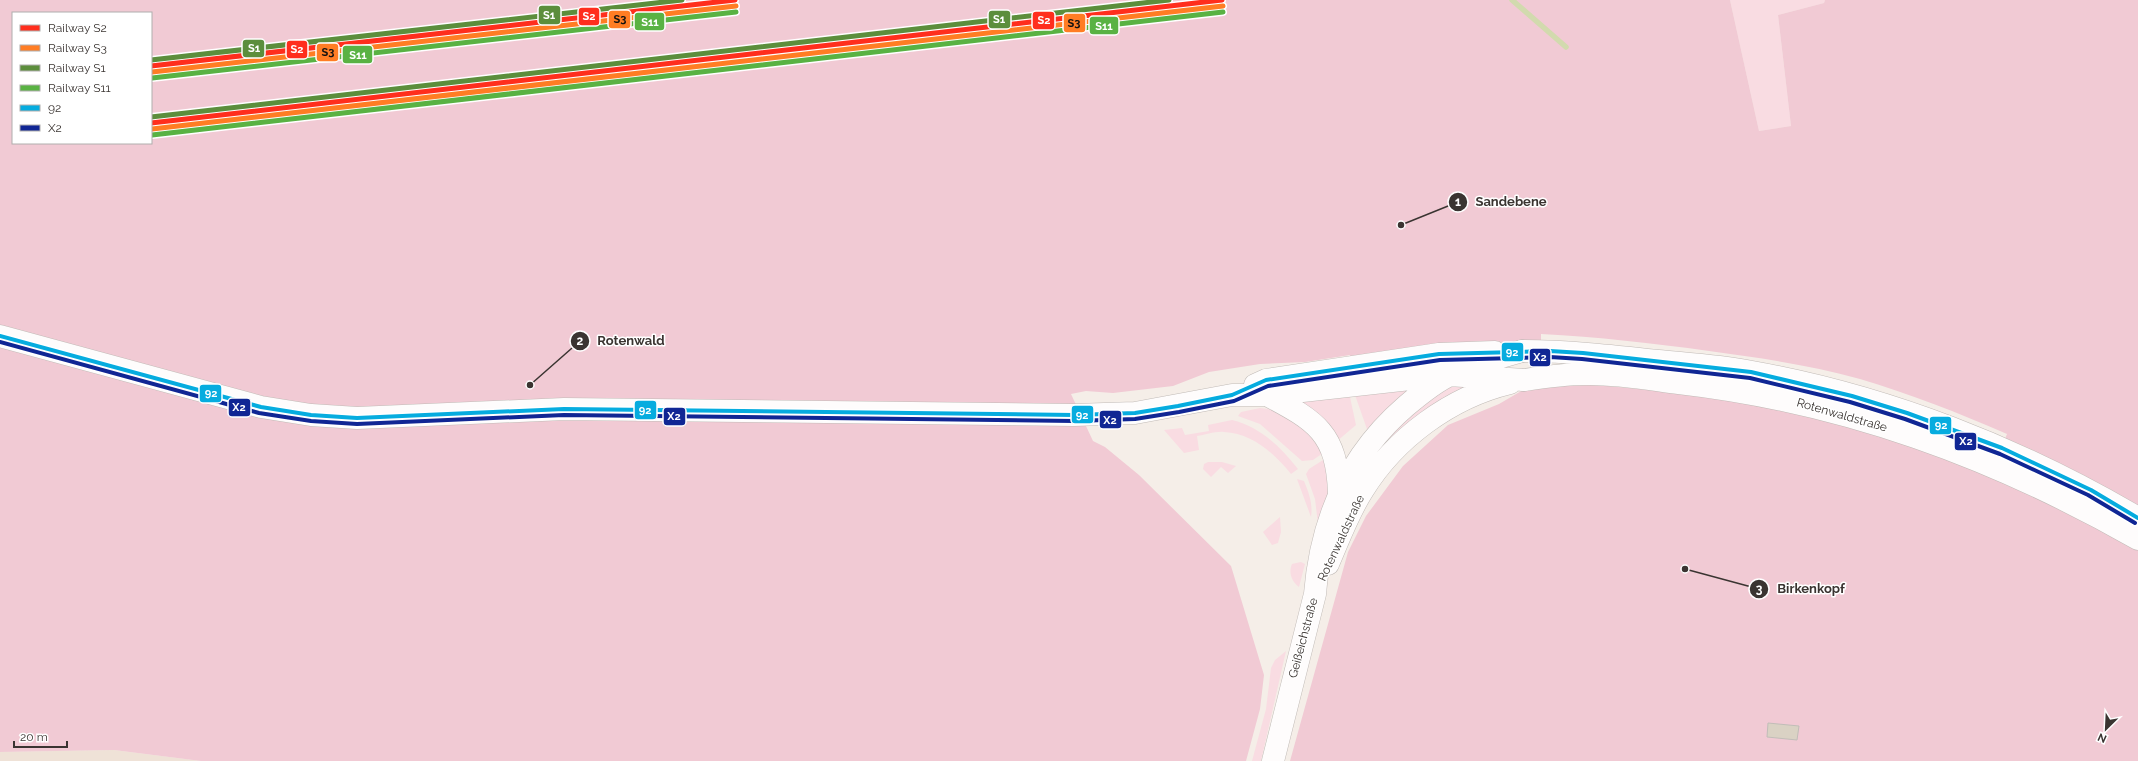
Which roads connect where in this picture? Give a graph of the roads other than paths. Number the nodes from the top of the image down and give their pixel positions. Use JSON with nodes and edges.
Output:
{"nodes":[{"id":1,"x":0,"y":336,"type":"edge"},
{"id":2,"x":1522,"y":351,"type":"junction"},
{"id":3,"x":1450,"y":375,"type":"junction"},
{"id":4,"x":1524,"y":380,"type":"junction"},
{"id":5,"x":1232,"y":395,"type":"junction"},
{"id":6,"x":1267,"y":395,"type":"junction"},
{"id":7,"x":1339,"y":493,"type":"junction"},
{"id":8,"x":2138,"y":518,"type":"edge"},
{"id":9,"x":2138,"y":539,"type":"edge"},
{"id":10,"x":1315,"y":594,"type":"junction"},
{"id":11,"x":1274,"y":761,"type":"edge"}],
"edges":[{"from":1,"to":5,"type":"main road","name":"Rotenwaldstraße"},
{"from":2,"to":3,"type":"main road","name":"Geißeichstraße"},
{"from":2,"to":5,"type":"main road","name":"Rotenwaldstraße"},
{"from":2,"to":8,"type":"main road","name":"Rotenwaldstraße"},
{"from":3,"to":4,"type":"main road","name":"Rotenwaldstraße"},
{"from":3,"to":6,"type":"main road","name":"Rotenwaldstraße"},
{"from":3,"to":7,"type":"main road","name":"Geißeichstraße"},
{"from":4,"to":9,"type":"main road","name":"Rotenwaldstraße"},
{"from":4,"to":10,"type":"main road","name":"Rotenwaldstraße"},
{"from":5,"to":6,"type":"main road","name":"Rotenwaldstraße"},
{"from":6,"to":7,"type":"main road"},
{"from":7,"to":10,"type":"main road","name":"Geißeichstraße"},
{"from":10,"to":11,"type":"main road","name":"Geißeichstraße"}]}
